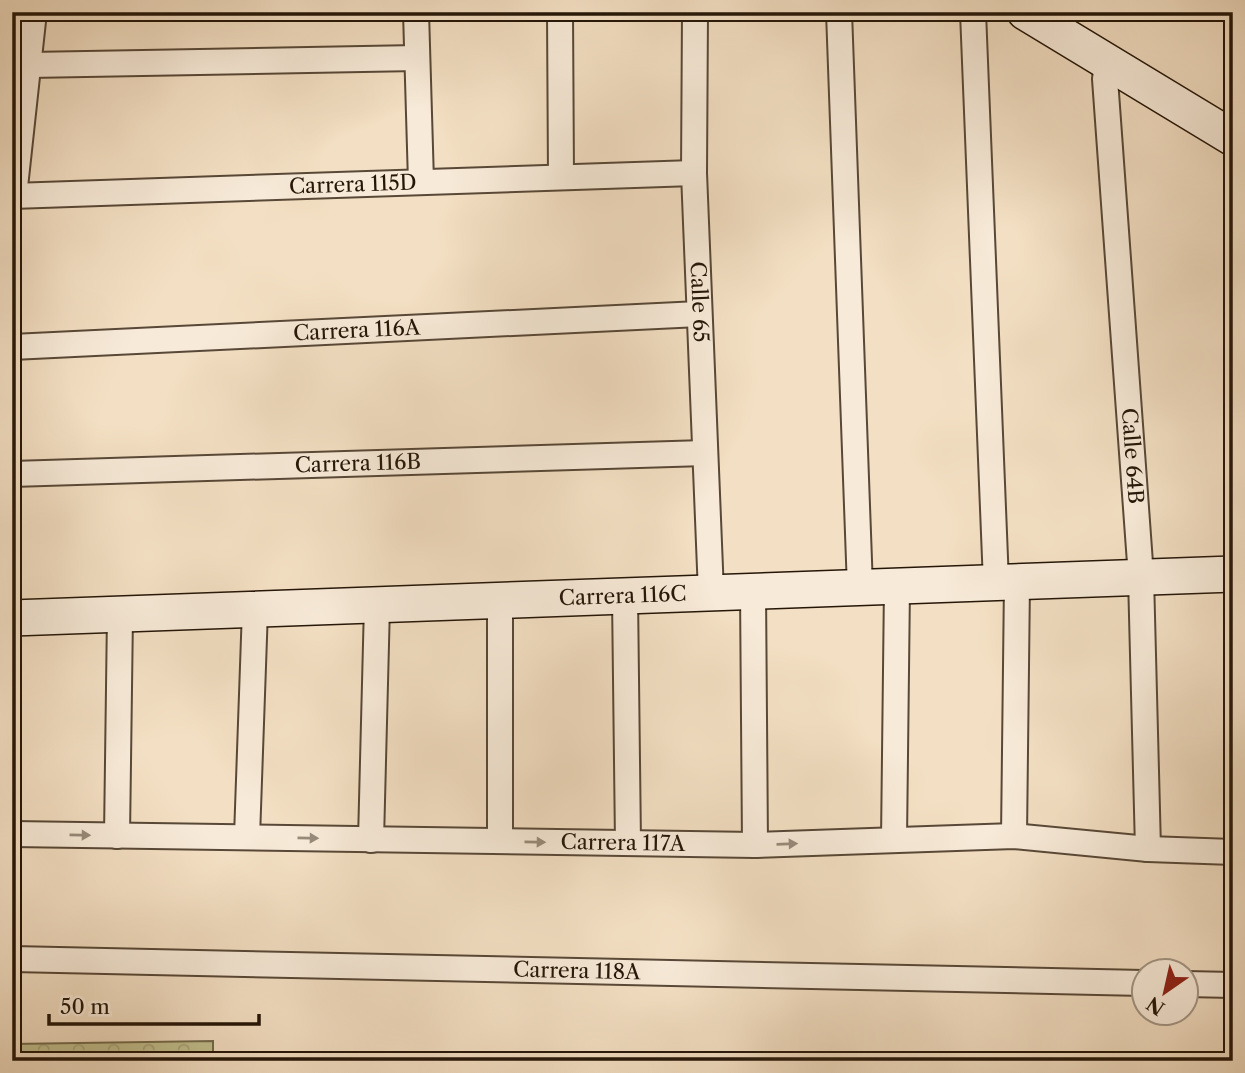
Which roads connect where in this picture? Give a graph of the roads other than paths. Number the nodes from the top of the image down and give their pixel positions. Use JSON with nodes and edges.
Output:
{"nodes":[{"id":1,"x":34,"y":12,"type":"edge"},
{"id":2,"x":416,"y":12,"type":"edge"},
{"id":3,"x":560,"y":12,"type":"edge"},
{"id":4,"x":695,"y":12,"type":"edge"},
{"id":5,"x":839,"y":12,"type":"edge"},
{"id":6,"x":973,"y":12,"type":"edge"},
{"id":7,"x":1025,"y":12,"type":"edge"},
{"id":8,"x":417,"y":58,"type":"junction"},
{"id":9,"x":1107,"y":61,"type":"junction"},
{"id":10,"x":29,"y":65,"type":"junction"},
{"id":11,"x":1233,"y":138,"type":"edge"},
{"id":12,"x":694,"y":173,"type":"junction"},
{"id":13,"x":561,"y":177,"type":"junction"},
{"id":14,"x":421,"y":182,"type":"junction"},
{"id":15,"x":13,"y":196,"type":"edge"},
{"id":16,"x":699,"y":314,"type":"junction"},
{"id":17,"x":12,"y":347,"type":"edge"},
{"id":18,"x":705,"y":453,"type":"junction"},
{"id":19,"x":12,"y":474,"type":"edge"},
{"id":20,"x":1233,"y":574,"type":"edge"},
{"id":21,"x":1141,"y":577,"type":"junction"},
{"id":22,"x":1006,"y":582,"type":"junction"},
{"id":23,"x":897,"y":586,"type":"junction"},
{"id":24,"x":860,"y":587,"type":"junction"},
{"id":25,"x":753,"y":591,"type":"junction"},
{"id":26,"x":711,"y":593,"type":"junction"},
{"id":27,"x":625,"y":596,"type":"junction"},
{"id":28,"x":500,"y":600,"type":"junction"},
{"id":29,"x":377,"y":605,"type":"junction"},
{"id":30,"x":255,"y":609,"type":"junction"},
{"id":31,"x":120,"y":614,"type":"junction"},
{"id":32,"x":12,"y":618,"type":"edge"},
{"id":33,"x":12,"y":834,"type":"edge"},
{"id":34,"x":117,"y":836,"type":"junction"},
{"id":35,"x":1014,"y":836,"type":"junction"},
{"id":36,"x":247,"y":837,"type":"junction"},
{"id":37,"x":372,"y":839,"type":"junction"},
{"id":38,"x":894,"y":840,"type":"junction"},
{"id":39,"x":500,"y":841,"type":"junction"},
{"id":40,"x":628,"y":843,"type":"junction"},
{"id":41,"x":755,"y":845,"type":"junction"},
{"id":42,"x":1148,"y":849,"type":"junction"},
{"id":43,"x":1233,"y":852,"type":"edge"},
{"id":44,"x":12,"y":959,"type":"edge"},
{"id":45,"x":1130,"y":983,"type":"edge"},
{"id":46,"x":1200,"y":984,"type":"edge"},
{"id":47,"x":1233,"y":985,"type":"edge"}],
"edges":[{"from":1,"to":10,"type":"street"},
{"from":2,"to":8,"type":"street"},
{"from":3,"to":13,"type":"street"},
{"from":4,"to":12,"type":"street","name":"Calle 65"},
{"from":5,"to":24,"type":"street"},
{"from":6,"to":22,"type":"street"},
{"from":7,"to":9,"type":"street"},
{"from":8,"to":10,"type":"street"},
{"from":8,"to":14,"type":"street"},
{"from":9,"to":11,"type":"street"},
{"from":9,"to":21,"type":"street","name":"Calle 64B"},
{"from":10,"to":15,"type":"street"},
{"from":12,"to":13,"type":"street","name":"Carrera 115D"},
{"from":12,"to":16,"type":"street","name":"Calle 65"},
{"from":13,"to":14,"type":"street","name":"Carrera 115D"},
{"from":14,"to":15,"type":"street","name":"Carrera 115D"},
{"from":16,"to":17,"type":"street","name":"Carrera 116A"},
{"from":16,"to":18,"type":"street","name":"Calle 65"},
{"from":18,"to":19,"type":"street","name":"Carrera 116B"},
{"from":18,"to":26,"type":"street","name":"Calle 65"},
{"from":20,"to":21,"type":"street","name":"Carrera 116C"},
{"from":21,"to":22,"type":"street","name":"Carrera 116C"},
{"from":21,"to":42,"type":"street","name":"Calle 64B"},
{"from":22,"to":23,"type":"street","name":"Carrera 116C"},
{"from":22,"to":35,"type":"street"},
{"from":23,"to":24,"type":"street","name":"Carrera 116C"},
{"from":23,"to":38,"type":"street"},
{"from":24,"to":25,"type":"street","name":"Carrera 116C"},
{"from":25,"to":26,"type":"street","name":"Carrera 116C"},
{"from":25,"to":41,"type":"street"},
{"from":26,"to":27,"type":"street","name":"Carrera 116C"},
{"from":27,"to":28,"type":"street","name":"Carrera 116C"},
{"from":27,"to":40,"type":"street"},
{"from":28,"to":29,"type":"street","name":"Carrera 116C"},
{"from":28,"to":39,"type":"street"},
{"from":29,"to":30,"type":"street","name":"Carrera 116C"},
{"from":29,"to":37,"type":"street"},
{"from":30,"to":31,"type":"street","name":"Carrera 116C"},
{"from":30,"to":36,"type":"street"},
{"from":31,"to":32,"type":"street","name":"Carrera 116C"},
{"from":31,"to":34,"type":"street"},
{"from":33,"to":34,"type":"street","name":"Carrera 117A","one_way":true},
{"from":34,"to":36,"type":"street","name":"Carrera 117A"},
{"from":35,"to":38,"type":"street","name":"Carrera 117A"},
{"from":35,"to":42,"type":"street","name":"Carrera 117A"},
{"from":36,"to":37,"type":"street","name":"Carrera 117A","one_way":true},
{"from":37,"to":39,"type":"street","name":"Carrera 117A"},
{"from":41,"to":38,"type":"street","name":"Carrera 117A","one_way":true},
{"from":39,"to":40,"type":"street","name":"Carrera 117A","one_way":true},
{"from":40,"to":41,"type":"street","name":"Carrera 117A"},
{"from":42,"to":43,"type":"street","name":"Carrera 117A"},
{"from":44,"to":45,"type":"street","name":"Carrera 118A"},
{"from":46,"to":47,"type":"street"}]}
